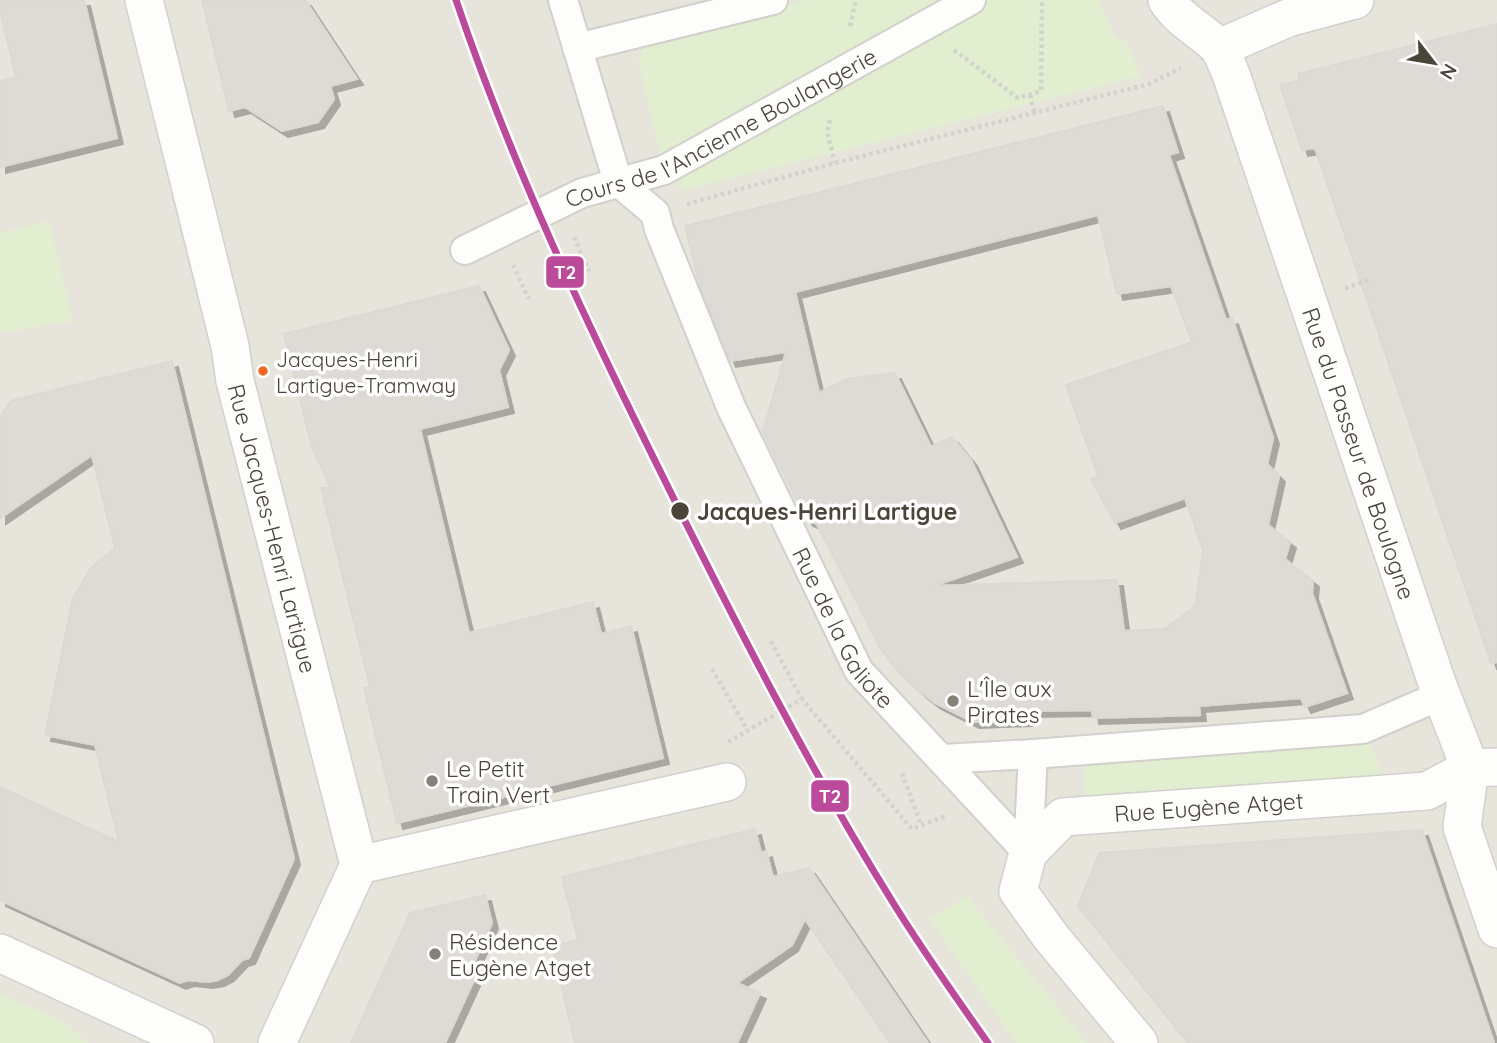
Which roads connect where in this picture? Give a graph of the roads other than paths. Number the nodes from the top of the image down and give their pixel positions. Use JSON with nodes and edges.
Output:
{"nodes":[{"id":1,"x":144,"y":0,"type":"edge"},
{"id":2,"x":563,"y":0,"type":"edge"},
{"id":3,"x":773,"y":0,"type":"edge"},
{"id":4,"x":971,"y":0,"type":"edge"},
{"id":5,"x":1167,"y":0,"type":"edge"},
{"id":6,"x":1355,"y":0,"type":"edge"},
{"id":7,"x":577,"y":48,"type":"junction"},
{"id":8,"x":1219,"y":48,"type":"junction"},
{"id":9,"x":618,"y":182,"type":"junction"},
{"id":10,"x":465,"y":250,"type":"dead end"},
{"id":11,"x":1441,"y":695,"type":"junction"},
{"id":12,"x":1033,"y":754,"type":"junction"},
{"id":13,"x":942,"y":759,"type":"junction"},
{"id":14,"x":1484,"y":767,"type":"edge"},
{"id":15,"x":727,"y":782,"type":"dead end"},
{"id":16,"x":1028,"y":853,"type":"junction"},
{"id":17,"x":359,"y":865,"type":"junction"},
{"id":18,"x":1497,"y":929,"type":"edge"},
{"id":19,"x":0,"y":953,"type":"edge"},
{"id":20,"x":195,"y":1043,"type":"edge"},
{"id":21,"x":277,"y":1043,"type":"edge"},
{"id":22,"x":1139,"y":1043,"type":"edge"}],
"edges":[{"from":1,"to":17,"type":"street","name":"Rue Jacques-Henri Lartigue"},
{"from":2,"to":7,"type":"street"},
{"from":3,"to":7,"type":"street"},
{"from":4,"to":9,"type":"street","name":"Cours de l'Ancienne Boulangerie"},
{"from":5,"to":8,"type":"street"},
{"from":6,"to":8,"type":"street"},
{"from":7,"to":9,"type":"street"},
{"from":8,"to":11,"type":"street","name":"Rue du Passeur de Boulogne"},
{"from":9,"to":10,"type":"street","name":"Cours de l'Ancienne Boulangerie"},
{"from":9,"to":13,"type":"street","name":"Rue de la Galiote"},
{"from":11,"to":12,"type":"street"},
{"from":11,"to":14,"type":"street","name":"Rue du Passeur de Boulogne"},
{"from":12,"to":13,"type":"street"},
{"from":12,"to":16,"type":"street"},
{"from":13,"to":16,"type":"street","name":"Rue de la Galiote"},
{"from":14,"to":16,"type":"street","name":"Rue Eugène Atget"},
{"from":14,"to":18,"type":"street"},
{"from":15,"to":17,"type":"street"},
{"from":16,"to":22,"type":"street"},
{"from":17,"to":21,"type":"street"},
{"from":19,"to":20,"type":"street"}]}
